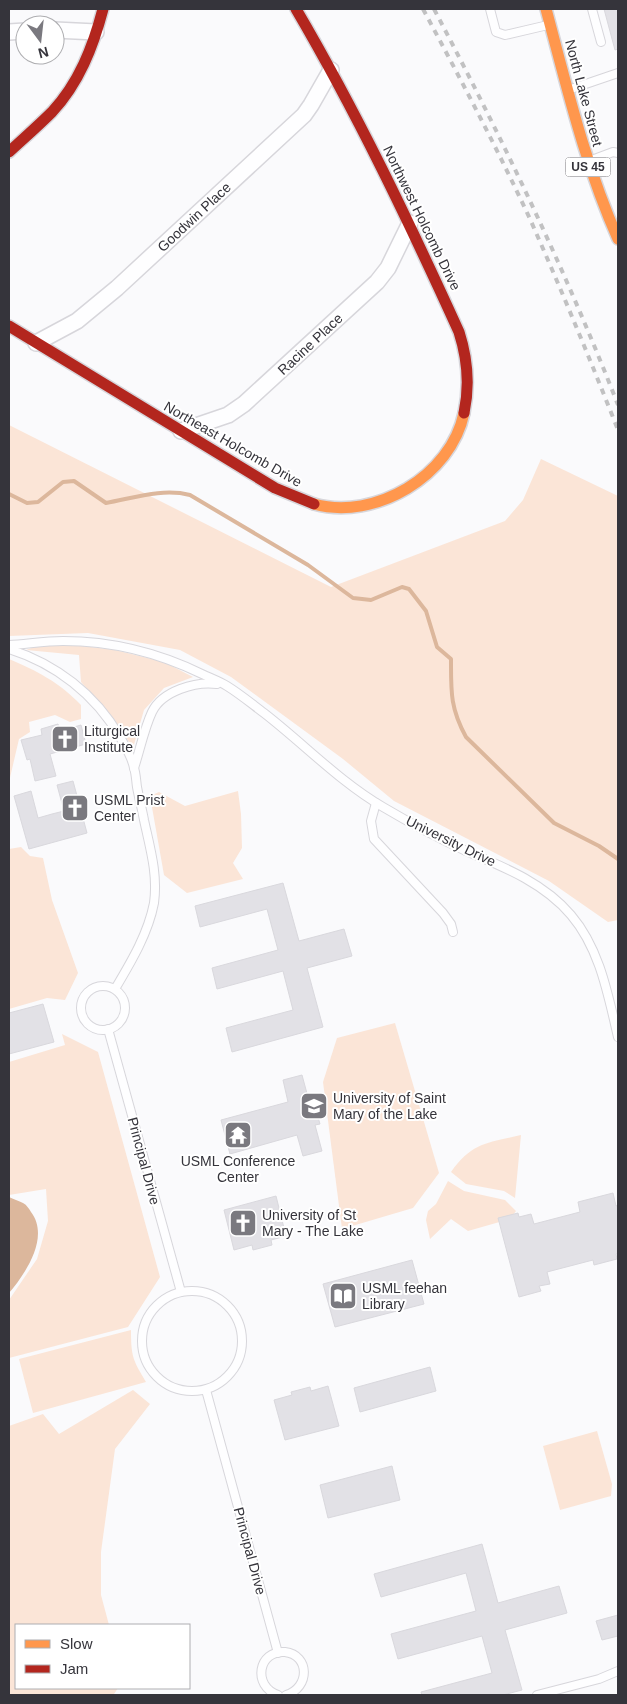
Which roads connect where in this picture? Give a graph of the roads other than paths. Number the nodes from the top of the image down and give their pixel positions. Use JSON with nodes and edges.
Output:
{"nodes":[{"id":1,"x":103,"y":9,"type":"edge"},
{"id":2,"x":296,"y":9,"type":"edge"},
{"id":3,"x":490,"y":9,"type":"edge"},
{"id":4,"x":546,"y":9,"type":"edge"},
{"id":5,"x":592,"y":9,"type":"edge"},
{"id":6,"x":550,"y":25,"type":"junction"},
{"id":7,"x":65,"y":30,"type":"edge"},
{"id":8,"x":96,"y":32,"type":"junction"},
{"id":9,"x":601,"y":42,"type":"dead end"},
{"id":10,"x":331,"y":70,"type":"junction"},
{"id":11,"x":618,"y":73,"type":"edge"},
{"id":12,"x":567,"y":91,"type":"junction"},
{"id":13,"x":9,"y":152,"type":"edge"},
{"id":14,"x":618,"y":153,"type":"edge"},
{"id":15,"x":587,"y":162,"type":"junction"},
{"id":16,"x":410,"y":223,"type":"junction"},
{"id":17,"x":618,"y":239,"type":"edge"},
{"id":18,"x":9,"y":326,"type":"edge"},
{"id":19,"x":36,"y":343,"type":"junction"},
{"id":20,"x":181,"y":431,"type":"junction"},
{"id":21,"x":448,"y":452,"type":"joint"},
{"id":22,"x":9,"y":645,"type":"edge"},
{"id":23,"x":9,"y":649,"type":"edge"},
{"id":24,"x":226,"y":685,"type":"junction"},
{"id":25,"x":134,"y":768,"type":"junction"},
{"id":26,"x":376,"y":803,"type":"junction"},
{"id":27,"x":453,"y":932,"type":"dead end"},
{"id":28,"x":115,"y":989,"type":"junction"},
{"id":29,"x":108,"y":1029,"type":"junction"},
{"id":30,"x":618,"y":1038,"type":"edge"},
{"id":31,"x":180,"y":1292,"type":"junction"},
{"id":32,"x":206,"y":1390,"type":"junction"},
{"id":33,"x":278,"y":1653,"type":"junction"},
{"id":34,"x":618,"y":1671,"type":"edge"},
{"id":35,"x":273,"y":1695,"type":"edge"},
{"id":36,"x":286,"y":1695,"type":"edge"},
{"id":37,"x":537,"y":1695,"type":"edge"}],
"edges":[{"from":1,"to":8,"type":"street"},
{"from":2,"to":10,"type":"street","name":"Northwest Holcomb Drive"},
{"from":3,"to":6,"type":"lane"},
{"from":4,"to":6,"type":"street","name":"North Lake Street","number":"US 45"},
{"from":5,"to":9,"type":"lane"},
{"from":6,"to":12,"type":"street","name":"North Lake Street","number":"US 45"},
{"from":7,"to":8,"type":"street"},
{"from":8,"to":13,"type":"street"},
{"from":10,"to":16,"type":"street","name":"Northwest Holcomb Drive"},
{"from":10,"to":19,"type":"street","name":"Goodwin Place"},
{"from":11,"to":12,"type":"lane"},
{"from":12,"to":15,"type":"street","name":"North Lake Street","number":"US 45"},
{"from":14,"to":15,"type":"lane"},
{"from":15,"to":17,"type":"street","name":"North Lake Street","number":"US 45"},
{"from":16,"to":20,"type":"street","name":"Racine Place"},
{"from":16,"to":21,"type":"street","name":"Northwest Holcomb Drive"},
{"from":18,"to":19,"type":"street","name":"Northeast Holcomb Drive"},
{"from":19,"to":20,"type":"street","name":"Northeast Holcomb Drive"},
{"from":20,"to":21,"type":"street","name":"Northeast Holcomb Drive"},
{"from":22,"to":24,"type":"lane","name":"University Drive"},
{"from":23,"to":25,"type":"lane"},
{"from":24,"to":25,"type":"lane"},
{"from":24,"to":26,"type":"lane","name":"University Drive"},
{"from":25,"to":28,"type":"lane"},
{"from":26,"to":27,"type":"lane"},
{"from":26,"to":30,"type":"lane","name":"University Drive"},
{"from":28,"to":29,"type":"lane"},
{"from":28,"to":29,"type":"lane"},
{"from":29,"to":31,"type":"lane","name":"Principal Drive"},
{"from":31,"to":32,"type":"lane"},
{"from":31,"to":32,"type":"lane"},
{"from":32,"to":33,"type":"lane","name":"Principal Drive"},
{"from":33,"to":35,"type":"lane"},
{"from":33,"to":36,"type":"lane"},
{"from":34,"to":37,"type":"lane"}]}
